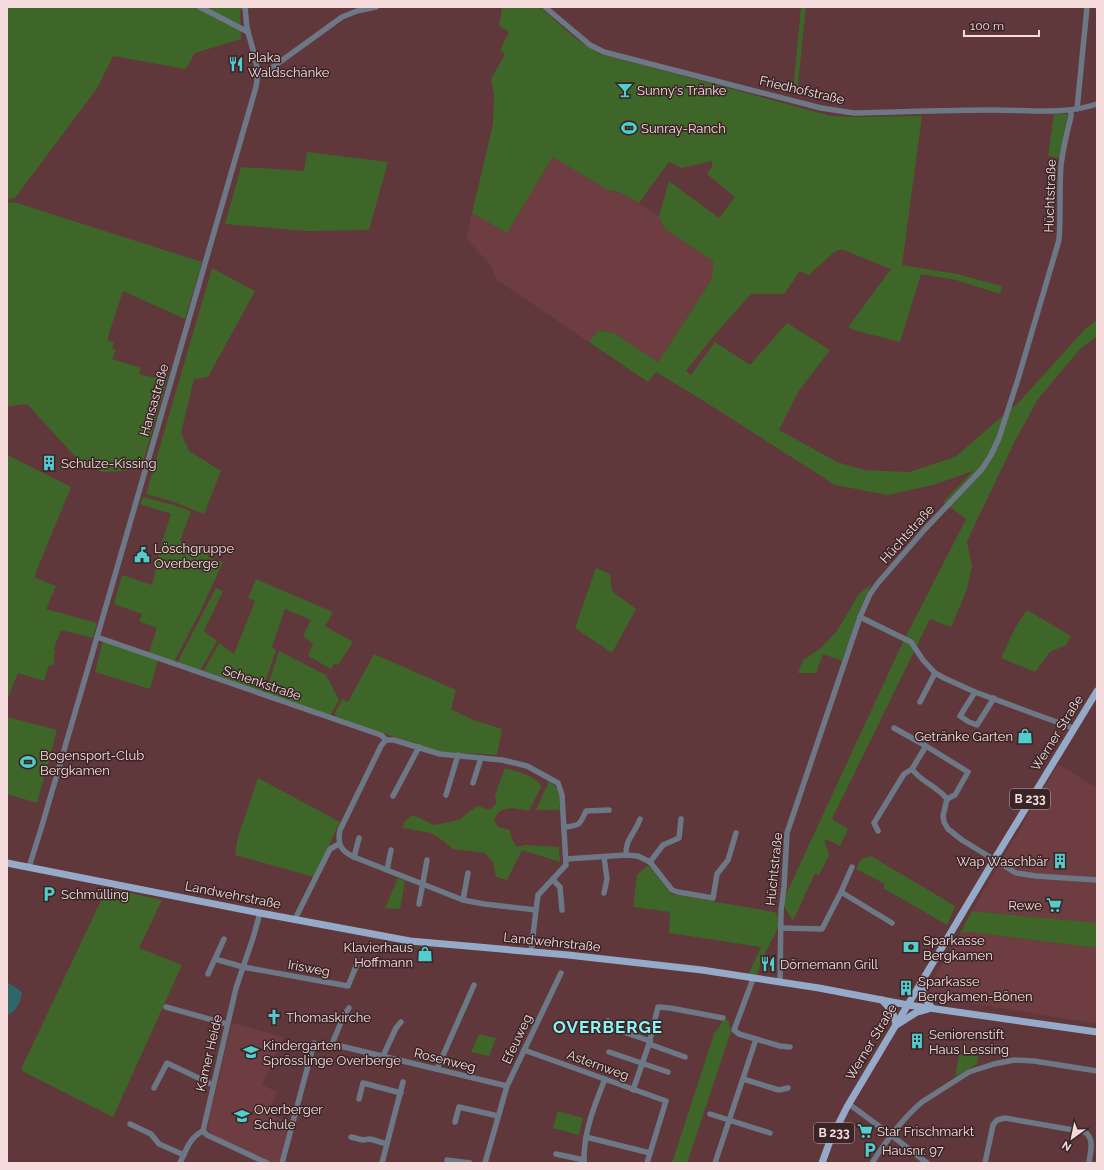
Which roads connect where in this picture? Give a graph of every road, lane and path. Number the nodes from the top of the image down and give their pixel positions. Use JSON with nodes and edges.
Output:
{"nodes":[{"id":1,"x":200,"y":7,"type":"edge"},
{"id":2,"x":245,"y":7,"type":"edge"},
{"id":3,"x":376,"y":7,"type":"edge"},
{"id":4,"x":546,"y":7,"type":"edge"},
{"id":5,"x":1087,"y":7,"type":"edge"},
{"id":6,"x":248,"y":32,"type":"junction"},
{"id":7,"x":258,"y":75,"type":"junction"},
{"id":8,"x":1097,"y":104,"type":"edge"},
{"id":9,"x":1074,"y":109,"type":"junction"},
{"id":10,"x":860,"y":617,"type":"junction"},
{"id":11,"x":97,"y":636,"type":"junction"},
{"id":12,"x":935,"y":673,"type":"junction"},
{"id":13,"x":1097,"y":691,"type":"edge"},
{"id":14,"x":974,"y":692,"type":"junction"},
{"id":15,"x":994,"y":698,"type":"junction"},
{"id":16,"x":920,"y":702,"type":"dead end"},
{"id":17,"x":894,"y":728,"type":"dead end"},
{"id":18,"x":1074,"y":728,"type":"junction"},
{"id":19,"x":386,"y":740,"type":"junction"},
{"id":20,"x":926,"y":746,"type":"junction"},
{"id":21,"x":419,"y":747,"type":"junction"},
{"id":22,"x":458,"y":755,"type":"junction"},
{"id":23,"x":481,"y":758,"type":"junction"},
{"id":24,"x":912,"y":770,"type":"junction"},
{"id":25,"x":473,"y":783,"type":"dead end"},
{"id":26,"x":446,"y":795,"type":"dead end"},
{"id":27,"x":393,"y":796,"type":"dead end"},
{"id":28,"x":946,"y":799,"type":"junction"},
{"id":29,"x":609,"y":810,"type":"dead end"},
{"id":30,"x":640,"y":819,"type":"dead end"},
{"id":31,"x":681,"y":819,"type":"dead end"},
{"id":32,"x":564,"y":827,"type":"junction"},
{"id":33,"x":878,"y":831,"type":"dead end"},
{"id":34,"x":736,"y":833,"type":"dead end"},
{"id":35,"x":359,"y":838,"type":"dead end"},
{"id":36,"x":339,"y":844,"type":"junction"},
{"id":37,"x":391,"y":850,"type":"dead end"},
{"id":38,"x":626,"y":855,"type":"junction"},
{"id":39,"x":354,"y":857,"type":"junction"},
{"id":40,"x":604,"y":857,"type":"junction"},
{"id":41,"x":566,"y":859,"type":"junction"},
{"id":42,"x":427,"y":860,"type":"dead end"},
{"id":43,"x":994,"y":860,"type":"junction"},
{"id":44,"x":650,"y":862,"type":"junction"},
{"id":45,"x":7,"y":863,"type":"edge"},
{"id":46,"x":29,"y":867,"type":"junction"},
{"id":47,"x":852,"y":867,"type":"dead end"},
{"id":48,"x":387,"y":870,"type":"junction"},
{"id":49,"x":468,"y":873,"type":"dead end"},
{"id":50,"x":553,"y":880,"type":"junction"},
{"id":51,"x":1097,"y":880,"type":"edge"},
{"id":52,"x":422,"y":884,"type":"junction"},
{"id":53,"x":841,"y":892,"type":"junction"},
{"id":54,"x":604,"y":893,"type":"dead end"},
{"id":55,"x":463,"y":900,"type":"junction"},
{"id":56,"x":419,"y":904,"type":"dead end"},
{"id":57,"x":536,"y":910,"type":"junction"},
{"id":58,"x":562,"y":910,"type":"dead end"},
{"id":59,"x":260,"y":913,"type":"junction"},
{"id":60,"x":295,"y":919,"type":"junction"},
{"id":61,"x":892,"y":923,"type":"dead end"},
{"id":62,"x":781,"y":928,"type":"junction"},
{"id":63,"x":224,"y":939,"type":"dead end"},
{"id":64,"x":531,"y":952,"type":"junction"},
{"id":65,"x":215,"y":959,"type":"junction"},
{"id":66,"x":357,"y":964,"type":"dead end"},
{"id":67,"x":243,"y":967,"type":"junction"},
{"id":68,"x":561,"y":973,"type":"dead end"},
{"id":69,"x":208,"y":974,"type":"dead end"},
{"id":70,"x":753,"y":978,"type":"junction"},
{"id":71,"x":780,"y":982,"type":"junction"},
{"id":72,"x":921,"y":983,"type":"junction"},
{"id":73,"x":474,"y":985,"type":"dead end"},
{"id":74,"x":882,"y":1000,"type":"junction"},
{"id":75,"x":908,"y":1005,"type":"junction"},
{"id":76,"x":166,"y":1007,"type":"dead end"},
{"id":77,"x":349,"y":1008,"type":"dead end"},
{"id":78,"x":932,"y":1008,"type":"junction"},
{"id":79,"x":723,"y":1018,"type":"dead end"},
{"id":80,"x":608,"y":1021,"type":"dead end"},
{"id":81,"x":401,"y":1022,"type":"dead end"},
{"id":82,"x":227,"y":1024,"type":"junction"},
{"id":83,"x":896,"y":1025,"type":"junction"},
{"id":84,"x":1097,"y":1032,"type":"edge"},
{"id":85,"x":756,"y":1039,"type":"junction"},
{"id":86,"x":649,"y":1042,"type":"junction"},
{"id":87,"x":314,"y":1043,"type":"dead end"},
{"id":88,"x":790,"y":1047,"type":"dead end"},
{"id":89,"x":524,"y":1050,"type":"junction"},
{"id":90,"x":609,"y":1052,"type":"dead end"},
{"id":91,"x":383,"y":1056,"type":"junction"},
{"id":92,"x":685,"y":1057,"type":"dead end"},
{"id":93,"x":642,"y":1064,"type":"junction"},
{"id":94,"x":437,"y":1069,"type":"junction"},
{"id":95,"x":1097,"y":1071,"type":"edge"},
{"id":96,"x":668,"y":1072,"type":"dead end"},
{"id":97,"x":743,"y":1078,"type":"junction"},
{"id":98,"x":605,"y":1080,"type":"junction"},
{"id":99,"x":403,"y":1082,"type":"dead end"},
{"id":100,"x":213,"y":1085,"type":"junction"},
{"id":101,"x":507,"y":1086,"type":"junction"},
{"id":102,"x":154,"y":1088,"type":"dead end"},
{"id":103,"x":788,"y":1088,"type":"dead end"},
{"id":104,"x":633,"y":1090,"type":"junction"},
{"id":105,"x":401,"y":1093,"type":"junction"},
{"id":106,"x":359,"y":1099,"type":"dead end"},
{"id":107,"x":849,"y":1104,"type":"junction"},
{"id":108,"x":710,"y":1114,"type":"dead end"},
{"id":109,"x":498,"y":1116,"type":"junction"},
{"id":110,"x":729,"y":1120,"type":"junction"},
{"id":111,"x":455,"y":1122,"type":"dead end"},
{"id":112,"x":130,"y":1124,"type":"dead end"},
{"id":113,"x":203,"y":1131,"type":"junction"},
{"id":114,"x":770,"y":1133,"type":"dead end"},
{"id":115,"x":891,"y":1134,"type":"junction"},
{"id":116,"x":351,"y":1137,"type":"dead end"},
{"id":117,"x":586,"y":1137,"type":"junction"},
{"id":118,"x":387,"y":1144,"type":"junction"},
{"id":119,"x":650,"y":1152,"type":"junction"},
{"id":120,"x":556,"y":1154,"type":"dead end"},
{"id":121,"x":184,"y":1155,"type":"junction"},
{"id":122,"x":447,"y":1160,"type":"dead end"},
{"id":123,"x":584,"y":1162,"type":"edge"},
{"id":124,"x":180,"y":1163,"type":"edge"},
{"id":125,"x":267,"y":1163,"type":"edge"},
{"id":126,"x":282,"y":1163,"type":"edge"},
{"id":127,"x":382,"y":1163,"type":"edge"},
{"id":128,"x":470,"y":1163,"type":"edge"},
{"id":129,"x":486,"y":1163,"type":"edge"},
{"id":130,"x":647,"y":1163,"type":"edge"},
{"id":131,"x":716,"y":1163,"type":"edge"},
{"id":132,"x":822,"y":1163,"type":"edge"},
{"id":133,"x":872,"y":1163,"type":"edge"},
{"id":134,"x":927,"y":1163,"type":"edge"},
{"id":135,"x":985,"y":1163,"type":"edge"},
{"id":136,"x":1089,"y":1163,"type":"edge"}],
"edges":[{"from":1,"to":6,"type":"street"},
{"from":2,"to":6,"type":"street","name":"Hansastraße"},
{"from":3,"to":7,"type":"street"},
{"from":4,"to":9,"type":"street","name":"Friedhofstraße"},
{"from":5,"to":9,"type":"street","name":"Hüchtstraße"},
{"from":6,"to":7,"type":"street","name":"Hansastraße"},
{"from":7,"to":11,"type":"street","name":"Hansastraße"},
{"from":8,"to":9,"type":"street","name":"Friedhofstraße"},
{"from":9,"to":10,"type":"street","name":"Hüchtstraße"},
{"from":10,"to":12,"type":"street"},
{"from":10,"to":62,"type":"street","name":"Hüchtstraße"},
{"from":11,"to":19,"type":"street","name":"Schenkstraße"},
{"from":11,"to":46,"type":"street","name":"Hansastraße"},
{"from":12,"to":14,"type":"street"},
{"from":12,"to":16,"type":"street"},
{"from":13,"to":18,"type":"main road","name":"Werner Straße","number":"B 233"},
{"from":14,"to":15,"type":"street"},
{"from":14,"to":15,"type":"street"},
{"from":15,"to":18,"type":"street"},
{"from":17,"to":20,"type":"street"},
{"from":18,"to":43,"type":"main road","name":"Werner Straße","number":"B 233"},
{"from":19,"to":21,"type":"street","name":"Schenkstraße"},
{"from":19,"to":36,"type":"street"},
{"from":20,"to":24,"type":"street"},
{"from":20,"to":28,"type":"street"},
{"from":21,"to":22,"type":"street","name":"Schenkstraße"},
{"from":21,"to":27,"type":"street"},
{"from":22,"to":23,"type":"street","name":"Schenkstraße"},
{"from":22,"to":26,"type":"street"},
{"from":23,"to":25,"type":"street"},
{"from":23,"to":32,"type":"street","name":"Schenkstraße"},
{"from":24,"to":28,"type":"street"},
{"from":24,"to":33,"type":"street"},
{"from":28,"to":43,"type":"street"},
{"from":29,"to":32,"type":"street"},
{"from":30,"to":38,"type":"street"},
{"from":31,"to":44,"type":"street"},
{"from":32,"to":41,"type":"street"},
{"from":34,"to":44,"type":"street"},
{"from":35,"to":39,"type":"street"},
{"from":36,"to":39,"type":"street"},
{"from":36,"to":60,"type":"street"},
{"from":37,"to":48,"type":"street"},
{"from":38,"to":40,"type":"street"},
{"from":38,"to":44,"type":"street"},
{"from":39,"to":48,"type":"street"},
{"from":40,"to":41,"type":"street"},
{"from":40,"to":54,"type":"street"},
{"from":41,"to":50,"type":"street"},
{"from":42,"to":52,"type":"street"},
{"from":43,"to":51,"type":"street"},
{"from":43,"to":72,"type":"main road","name":"Werner Straße","number":"B 233"},
{"from":45,"to":46,"type":"main road","name":"Landwehrstraße"},
{"from":46,"to":59,"type":"main road","name":"Landwehrstraße"},
{"from":47,"to":53,"type":"street"},
{"from":48,"to":52,"type":"street"},
{"from":49,"to":55,"type":"street"},
{"from":50,"to":57,"type":"street"},
{"from":50,"to":58,"type":"street"},
{"from":52,"to":55,"type":"street"},
{"from":52,"to":56,"type":"street"},
{"from":53,"to":61,"type":"street"},
{"from":53,"to":62,"type":"street"},
{"from":55,"to":57,"type":"street"},
{"from":57,"to":64,"type":"street"},
{"from":59,"to":60,"type":"main road","name":"Landwehrstraße"},
{"from":59,"to":67,"type":"street","name":"Kamer Heide"},
{"from":60,"to":64,"type":"main road","name":"Landwehrstraße"},
{"from":62,"to":71,"type":"street","name":"Hüchtstraße"},
{"from":63,"to":65,"type":"street"},
{"from":64,"to":70,"type":"main road","name":"Landwehrstraße"},
{"from":65,"to":67,"type":"street"},
{"from":65,"to":69,"type":"street"},
{"from":66,"to":67,"type":"street","name":"Irisweg"},
{"from":67,"to":82,"type":"street","name":"Kamer Heide"},
{"from":68,"to":89,"type":"street","name":"Efeuweg"},
{"from":70,"to":71,"type":"main road","name":"Landwehrstraße"},
{"from":70,"to":85,"type":"street"},
{"from":71,"to":74,"type":"main road","name":"Landwehrstraße"},
{"from":72,"to":75,"type":"main road","name":"Werner Straße","number":"B 233"},
{"from":72,"to":78,"type":"main road"},
{"from":73,"to":94,"type":"street"},
{"from":74,"to":75,"type":"main road","name":"Landwehrstraße"},
{"from":74,"to":83,"type":"main road"},
{"from":75,"to":78,"type":"main road","name":"Landwehrstraße"},
{"from":75,"to":83,"type":"main road","name":"Werner Straße","number":"B 233"},
{"from":76,"to":82,"type":"street"},
{"from":77,"to":91,"type":"street","name":"Rosenweg"},
{"from":78,"to":83,"type":"main road"},
{"from":78,"to":84,"type":"main road","name":"Landwehrstraße"},
{"from":79,"to":86,"type":"street"},
{"from":80,"to":86,"type":"street"},
{"from":81,"to":91,"type":"street"},
{"from":82,"to":100,"type":"street","name":"Kamer Heide"},
{"from":83,"to":107,"type":"main road","name":"Werner Straße","number":"B 233"},
{"from":85,"to":88,"type":"street"},
{"from":85,"to":97,"type":"street"},
{"from":86,"to":92,"type":"street"},
{"from":86,"to":93,"type":"street"},
{"from":87,"to":126,"type":"street"},
{"from":89,"to":98,"type":"street","name":"Asternweg"},
{"from":89,"to":101,"type":"street","name":"Efeuweg"},
{"from":90,"to":93,"type":"street"},
{"from":91,"to":94,"type":"street","name":"Rosenweg"},
{"from":93,"to":96,"type":"street"},
{"from":93,"to":104,"type":"street"},
{"from":94,"to":101,"type":"street","name":"Rosenweg"},
{"from":95,"to":115,"type":"street"},
{"from":97,"to":103,"type":"street"},
{"from":97,"to":110,"type":"street"},
{"from":98,"to":104,"type":"street","name":"Asternweg"},
{"from":98,"to":117,"type":"street"},
{"from":99,"to":105,"type":"street"},
{"from":100,"to":102,"type":"street"},
{"from":100,"to":113,"type":"street","name":"Kamer Heide"},
{"from":101,"to":109,"type":"street","name":"Efeuweg"},
{"from":104,"to":119,"type":"street","name":"Asternweg"},
{"from":105,"to":106,"type":"street"},
{"from":105,"to":118,"type":"street"},
{"from":107,"to":115,"type":"street"},
{"from":107,"to":132,"type":"main road","name":"Werner Straße","number":"B 233"},
{"from":108,"to":110,"type":"street"},
{"from":109,"to":111,"type":"street"},
{"from":109,"to":129,"type":"street","name":"Efeuweg"},
{"from":110,"to":114,"type":"street"},
{"from":110,"to":131,"type":"street"},
{"from":112,"to":121,"type":"street"},
{"from":113,"to":121,"type":"street"},
{"from":113,"to":125,"type":"street"},
{"from":115,"to":133,"type":"street"},
{"from":115,"to":134,"type":"street"},
{"from":116,"to":118,"type":"street"},
{"from":117,"to":119,"type":"street"},
{"from":117,"to":123,"type":"street"},
{"from":118,"to":127,"type":"street"},
{"from":119,"to":130,"type":"street"},
{"from":120,"to":123,"type":"street"},
{"from":121,"to":124,"type":"street"},
{"from":122,"to":128,"type":"street"},
{"from":135,"to":136,"type":"street"}]}
